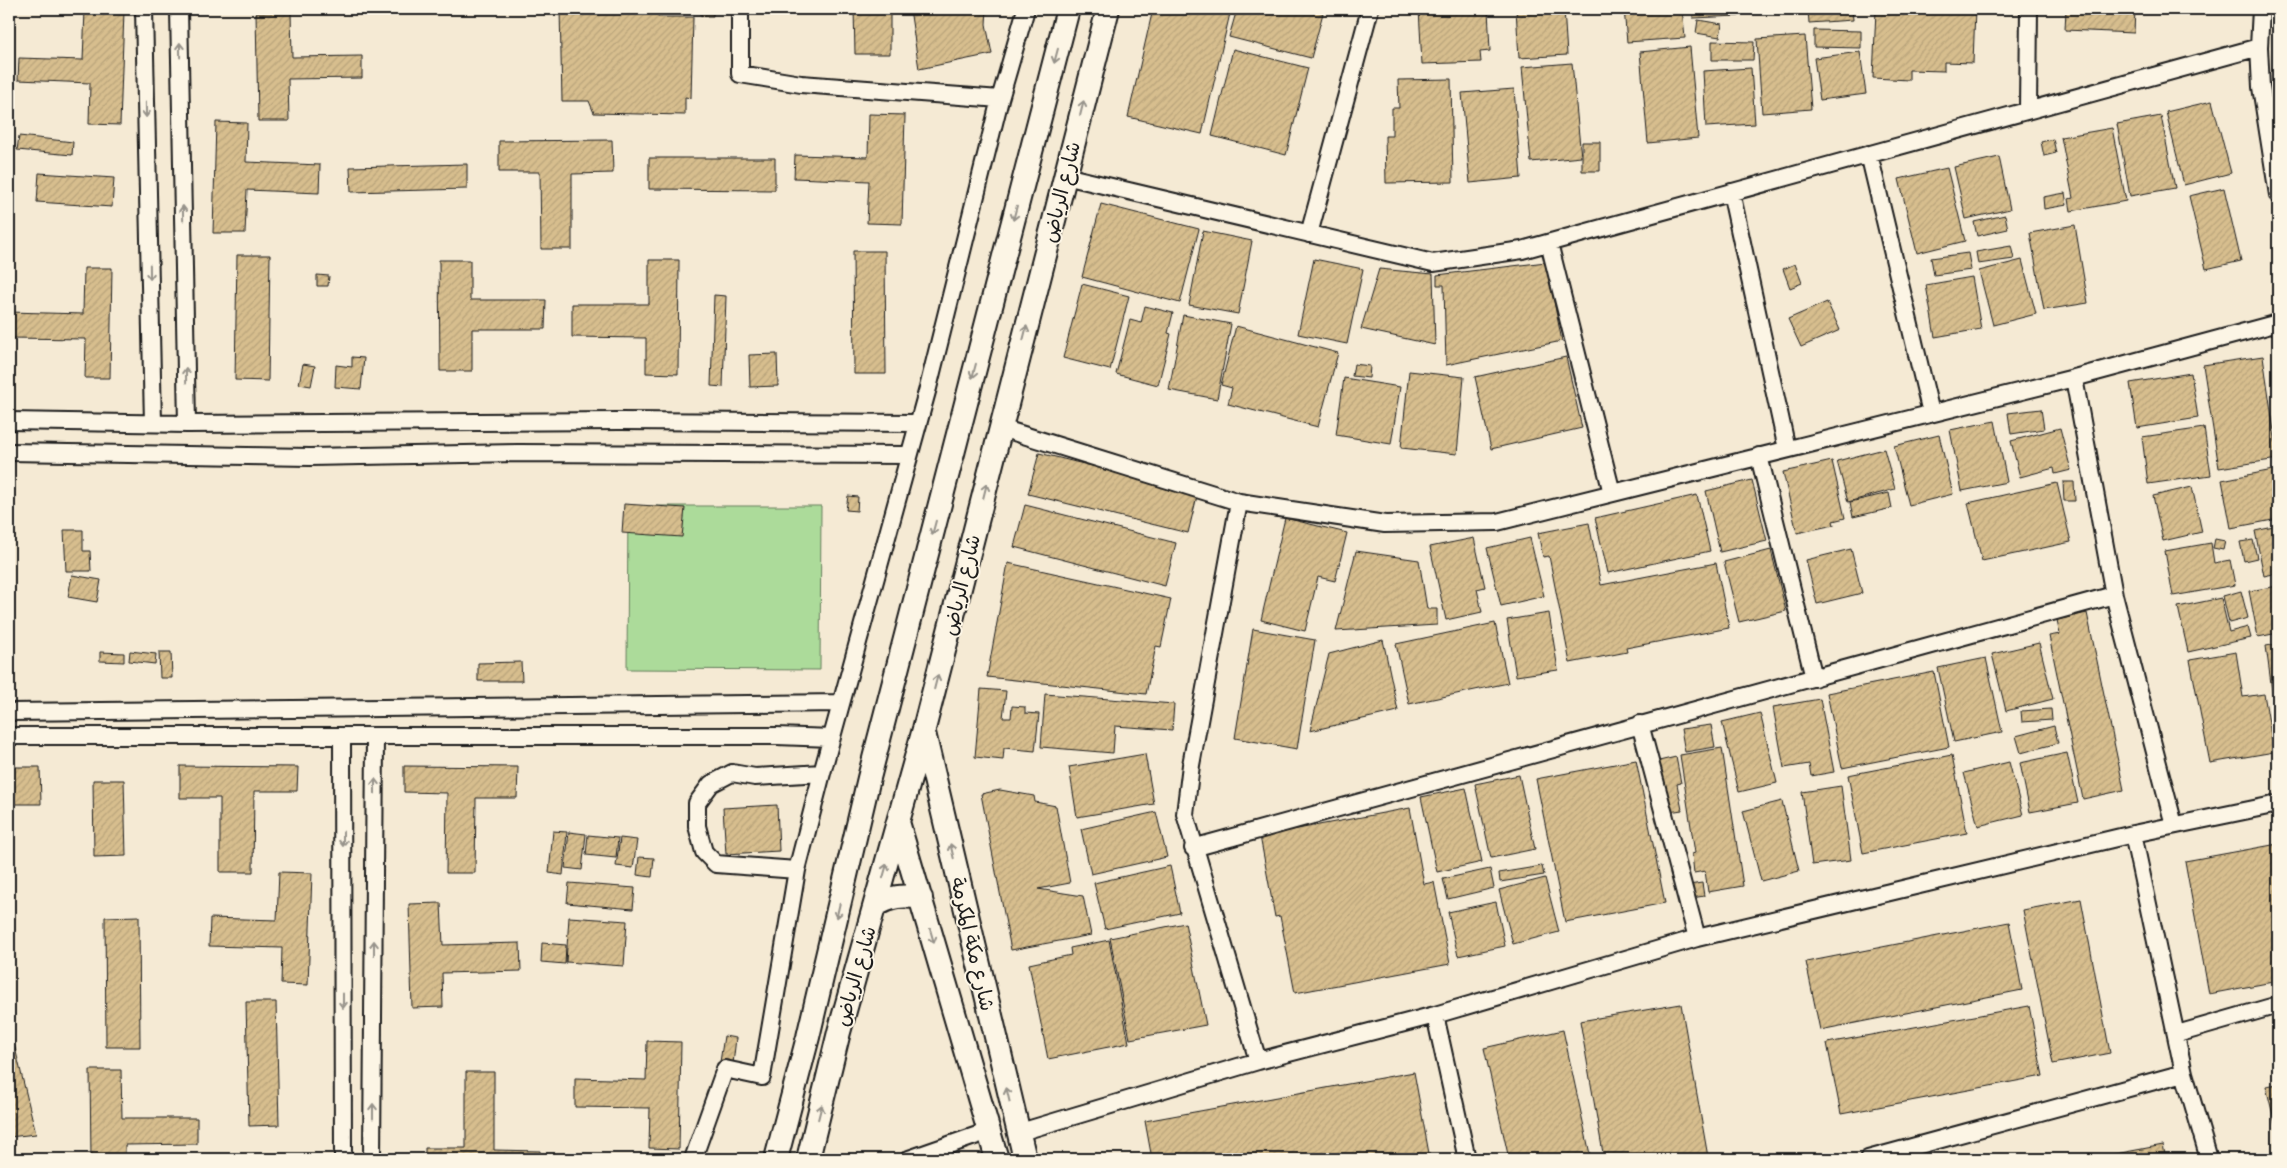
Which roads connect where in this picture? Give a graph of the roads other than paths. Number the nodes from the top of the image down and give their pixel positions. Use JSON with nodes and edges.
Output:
{"nodes":[{"id":1,"x":144,"y":9,"type":"edge"},
{"id":2,"x":179,"y":9,"type":"edge"},
{"id":3,"x":740,"y":9,"type":"edge"},
{"id":4,"x":1026,"y":9,"type":"edge"},
{"id":5,"x":1068,"y":9,"type":"edge"},
{"id":6,"x":1108,"y":9,"type":"edge"},
{"id":7,"x":1370,"y":9,"type":"edge"},
{"id":8,"x":2028,"y":9,"type":"edge"},
{"id":9,"x":2261,"y":9,"type":"edge"},
{"id":10,"x":2259,"y":47,"type":"junction"},
{"id":11,"x":1000,"y":99,"type":"junction"},
{"id":12,"x":2028,"y":110,"type":"junction"},
{"id":13,"x":1869,"y":154,"type":"junction"},
{"id":14,"x":1065,"y":176,"type":"junction"},
{"id":15,"x":1731,"y":192,"type":"junction"},
{"id":16,"x":2278,"y":195,"type":"edge"},
{"id":17,"x":1309,"y":234,"type":"junction"},
{"id":18,"x":1549,"y":242,"type":"junction"},
{"id":19,"x":2278,"y":323,"type":"edge"},
{"id":20,"x":2074,"y":378,"type":"junction"},
{"id":21,"x":1931,"y":413,"type":"junction"},
{"id":22,"x":9,"y":421,"type":"edge"},
{"id":23,"x":153,"y":423,"type":"junction"},
{"id":24,"x":917,"y":423,"type":"junction"},
{"id":25,"x":187,"y":424,"type":"junction"},
{"id":26,"x":1001,"y":428,"type":"junction"},
{"id":27,"x":1787,"y":449,"type":"junction"},
{"id":28,"x":9,"y":452,"type":"edge"},
{"id":29,"x":909,"y":454,"type":"junction"},
{"id":30,"x":1759,"y":456,"type":"junction"},
{"id":31,"x":1612,"y":493,"type":"junction"},
{"id":32,"x":1239,"y":502,"type":"junction"},
{"id":33,"x":2114,"y":596,"type":"junction"},
{"id":34,"x":1814,"y":678,"type":"junction"},
{"id":35,"x":841,"y":703,"type":"junction"},
{"id":36,"x":9,"y":712,"type":"edge"},
{"id":37,"x":1640,"y":724,"type":"junction"},
{"id":38,"x":924,"y":729,"type":"junction"},
{"id":39,"x":9,"y":736,"type":"edge"},
{"id":40,"x":375,"y":736,"type":"junction"},
{"id":41,"x":342,"y":737,"type":"junction"},
{"id":42,"x":832,"y":738,"type":"junction"},
{"id":43,"x":822,"y":773,"type":"junction"},
{"id":44,"x":2278,"y":804,"type":"edge"},
{"id":45,"x":898,"y":822,"type":"junction"},
{"id":46,"x":2174,"y":825,"type":"junction"},
{"id":47,"x":2133,"y":834,"type":"junction"},
{"id":48,"x":1193,"y":848,"type":"junction"},
{"id":49,"x":797,"y":870,"type":"junction"},
{"id":50,"x":921,"y":898,"type":"junction"},
{"id":51,"x":875,"y":906,"type":"junction"},
{"id":52,"x":1698,"y":938,"type":"junction"},
{"id":53,"x":2278,"y":1005,"type":"edge"},
{"id":54,"x":1435,"y":1016,"type":"junction"},
{"id":55,"x":2177,"y":1034,"type":"junction"},
{"id":56,"x":808,"y":1037,"type":"junction"},
{"id":57,"x":834,"y":1055,"type":"junction"},
{"id":58,"x":1258,"y":1061,"type":"junction"},
{"id":59,"x":2184,"y":1073,"type":"junction"},
{"id":60,"x":989,"y":1130,"type":"junction"},
{"id":61,"x":1017,"y":1133,"type":"junction"},
{"id":62,"x":343,"y":1159,"type":"edge"},
{"id":63,"x":372,"y":1159,"type":"edge"},
{"id":64,"x":693,"y":1159,"type":"edge"},
{"id":65,"x":776,"y":1159,"type":"edge"},
{"id":66,"x":808,"y":1159,"type":"edge"},
{"id":67,"x":909,"y":1159,"type":"edge"},
{"id":68,"x":996,"y":1159,"type":"edge"},
{"id":69,"x":1024,"y":1159,"type":"edge"},
{"id":70,"x":1467,"y":1159,"type":"edge"},
{"id":71,"x":1868,"y":1159,"type":"edge"},
{"id":72,"x":2210,"y":1159,"type":"edge"}],
"edges":[{"from":1,"to":23,"type":"street","one_way":true},
{"from":25,"to":2,"type":"street","one_way":true},
{"from":3,"to":11,"type":"street"},
{"from":4,"to":11,"type":"street"},
{"from":5,"to":56,"type":"main road","name":"شارع الرياض","one_way":true},
{"from":14,"to":6,"type":"main road","name":"شارع الرياض","one_way":true},
{"from":7,"to":17,"type":"street"},
{"from":8,"to":12,"type":"street"},
{"from":9,"to":10,"type":"street"},
{"from":10,"to":12,"type":"street"},
{"from":10,"to":16,"type":"street"},
{"from":11,"to":24,"type":"street"},
{"from":12,"to":13,"type":"street"},
{"from":13,"to":15,"type":"street"},
{"from":13,"to":21,"type":"street"},
{"from":14,"to":17,"type":"street"},
{"from":26,"to":14,"type":"main road","name":"شارع الرياض","one_way":true},
{"from":15,"to":18,"type":"street"},
{"from":15,"to":27,"type":"street"},
{"from":17,"to":18,"type":"street"},
{"from":18,"to":31,"type":"street"},
{"from":19,"to":20,"type":"street"},
{"from":20,"to":21,"type":"street"},
{"from":20,"to":33,"type":"street"},
{"from":21,"to":27,"type":"street"},
{"from":22,"to":23,"type":"street"},
{"from":23,"to":25,"type":"street"},
{"from":24,"to":25,"type":"street"},
{"from":24,"to":29,"type":"street"},
{"from":26,"to":32,"type":"street"},
{"from":38,"to":26,"type":"main road","name":"شارع الرياض","one_way":true},
{"from":27,"to":30,"type":"street"},
{"from":28,"to":29,"type":"street"},
{"from":29,"to":35,"type":"street"},
{"from":30,"to":31,"type":"street"},
{"from":30,"to":34,"type":"street"},
{"from":31,"to":32,"type":"street"},
{"from":32,"to":48,"type":"street"},
{"from":33,"to":34,"type":"street"},
{"from":33,"to":46,"type":"street"},
{"from":34,"to":37,"type":"street"},
{"from":35,"to":36,"type":"street"},
{"from":35,"to":42,"type":"street"},
{"from":37,"to":48,"type":"street"},
{"from":37,"to":52,"type":"street"},
{"from":38,"to":45,"type":"main road","name":"شارع الرياض"},
{"from":61,"to":38,"type":"main road","name":"شارع مكة المكرمة","one_way":true},
{"from":39,"to":41,"type":"street"},
{"from":40,"to":41,"type":"street"},
{"from":40,"to":42,"type":"street"},
{"from":63,"to":40,"type":"street","one_way":true},
{"from":41,"to":62,"type":"street","one_way":true},
{"from":42,"to":43,"type":"street"},
{"from":43,"to":49,"type":"street"},
{"from":43,"to":49,"type":"street"},
{"from":44,"to":46,"type":"street"},
{"from":45,"to":50,"type":"main road","name":"شارع مكة المكرمة"},
{"from":51,"to":45,"type":"main road","name":"شارع الرياض","one_way":true},
{"from":46,"to":47,"type":"street"},
{"from":47,"to":52,"type":"street"},
{"from":47,"to":55,"type":"street"},
{"from":48,"to":58,"type":"street"},
{"from":49,"to":64,"type":"street"},
{"from":50,"to":51,"type":"main road"},
{"from":50,"to":60,"type":"main road","name":"شارع مكة المكرمة","one_way":true},
{"from":51,"to":57,"type":"main road","name":"شارع الرياض"},
{"from":52,"to":54,"type":"street"},
{"from":53,"to":55,"type":"street"},
{"from":54,"to":58,"type":"street"},
{"from":54,"to":70,"type":"street"},
{"from":55,"to":59,"type":"street"},
{"from":56,"to":57,"type":"main road"},
{"from":56,"to":65,"type":"main road","name":"شارع الرياض"},
{"from":66,"to":57,"type":"main road","name":"شارع الرياض","one_way":true},
{"from":58,"to":61,"type":"street"},
{"from":59,"to":71,"type":"street"},
{"from":59,"to":72,"type":"street"},
{"from":60,"to":67,"type":"street"},
{"from":60,"to":68,"type":"main road","name":"شارع مكة المكرمة"},
{"from":61,"to":69,"type":"main road","name":"شارع مكة المكرمة"}]}
